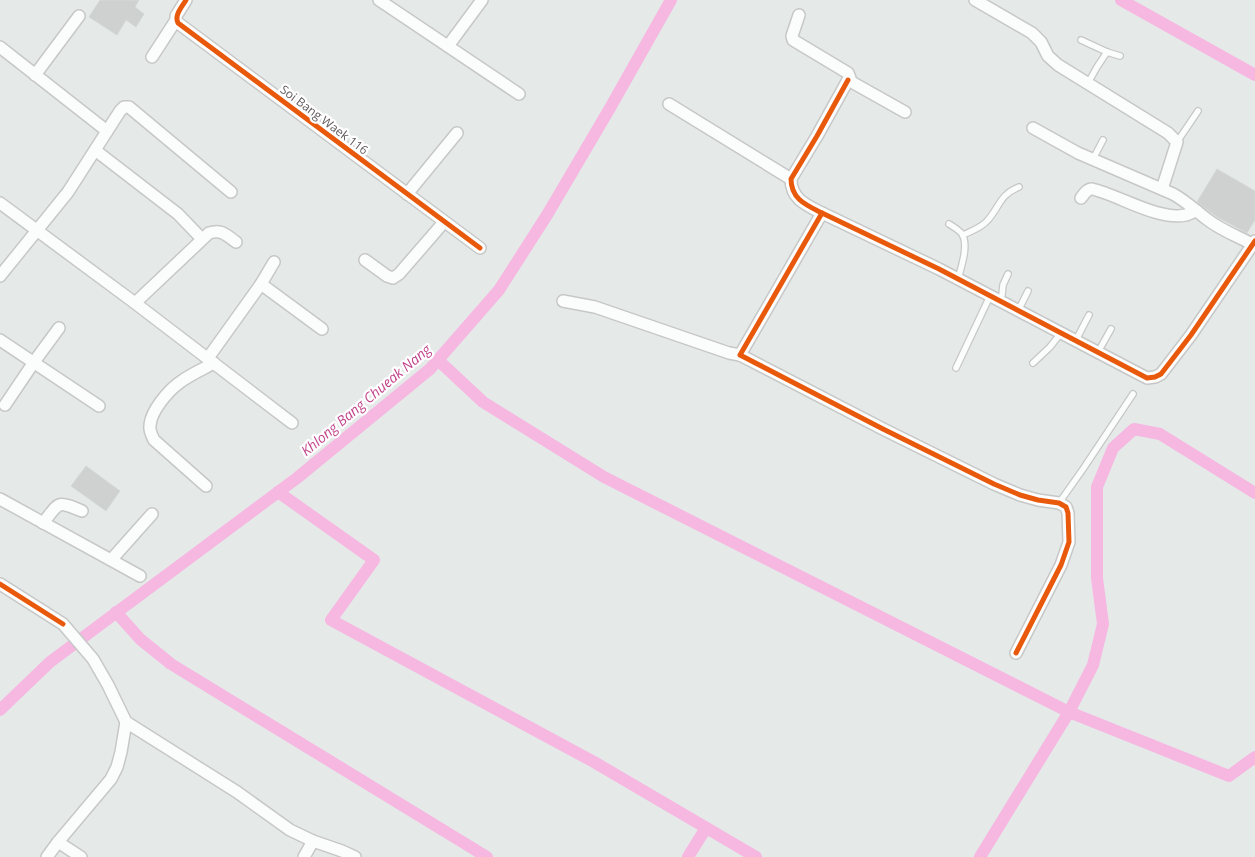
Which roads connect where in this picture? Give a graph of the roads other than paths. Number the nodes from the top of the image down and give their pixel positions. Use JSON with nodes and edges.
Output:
{"nodes":[{"id":1,"x":186,"y":0,"type":"edge"},
{"id":2,"x":379,"y":0,"type":"edge"},
{"id":3,"x":482,"y":0,"type":"edge"},
{"id":4,"x":975,"y":0,"type":"edge"},
{"id":5,"x":799,"y":15,"type":"dead end"},
{"id":6,"x":79,"y":16,"type":"dead end"},
{"id":7,"x":176,"y":20,"type":"junction"},
{"id":8,"x":1081,"y":40,"type":"dead end"},
{"id":9,"x":448,"y":46,"type":"junction"},
{"id":10,"x":2,"y":52,"type":"edge"},
{"id":11,"x":1107,"y":52,"type":"junction"},
{"id":12,"x":1120,"y":56,"type":"dead end"},
{"id":13,"x":152,"y":57,"type":"dead end"},
{"id":14,"x":35,"y":75,"type":"junction"},
{"id":15,"x":848,"y":80,"type":"junction"},
{"id":16,"x":1088,"y":84,"type":"junction"},
{"id":17,"x":519,"y":94,"type":"dead end"},
{"id":18,"x":669,"y":104,"type":"dead end"},
{"id":19,"x":1198,"y":111,"type":"dead end"},
{"id":20,"x":905,"y":112,"type":"dead end"},
{"id":21,"x":1033,"y":128,"type":"dead end"},
{"id":22,"x":107,"y":130,"type":"junction"},
{"id":23,"x":457,"y":132,"type":"dead end"},
{"id":24,"x":1103,"y":140,"type":"dead end"},
{"id":25,"x":1177,"y":142,"type":"junction"},
{"id":26,"x":95,"y":150,"type":"junction"},
{"id":27,"x":1093,"y":159,"type":"junction"},
{"id":28,"x":791,"y":179,"type":"junction"},
{"id":29,"x":1019,"y":187,"type":"dead end"},
{"id":30,"x":1162,"y":189,"type":"junction"},
{"id":31,"x":231,"y":192,"type":"dead end"},
{"id":32,"x":407,"y":194,"type":"junction"},
{"id":33,"x":1081,"y":198,"type":"dead end"},
{"id":34,"x":0,"y":203,"type":"edge"},
{"id":35,"x":1197,"y":211,"type":"junction"},
{"id":36,"x":822,"y":214,"type":"junction"},
{"id":37,"x":444,"y":222,"type":"junction"},
{"id":38,"x":949,"y":224,"type":"dead end"},
{"id":39,"x":37,"y":230,"type":"junction"},
{"id":40,"x":963,"y":235,"type":"junction"},
{"id":41,"x":202,"y":239,"type":"junction"},
{"id":42,"x":236,"y":242,"type":"dead end"},
{"id":43,"x":1254,"y":242,"type":"edge"},
{"id":44,"x":480,"y":248,"type":"dead end"},
{"id":45,"x":365,"y":260,"type":"dead end"},
{"id":46,"x":274,"y":262,"type":"dead end"},
{"id":47,"x":1008,"y":274,"type":"dead end"},
{"id":48,"x":0,"y":276,"type":"edge"},
{"id":49,"x":958,"y":279,"type":"junction"},
{"id":50,"x":261,"y":284,"type":"junction"},
{"id":51,"x":1028,"y":291,"type":"dead end"},
{"id":52,"x":995,"y":299,"type":"junction"},
{"id":53,"x":563,"y":301,"type":"dead end"},
{"id":54,"x":135,"y":303,"type":"junction"},
{"id":55,"x":1018,"y":311,"type":"junction"},
{"id":56,"x":1089,"y":315,"type":"dead end"},
{"id":57,"x":59,"y":328,"type":"dead end"},
{"id":58,"x":322,"y":329,"type":"dead end"},
{"id":59,"x":1111,"y":329,"type":"dead end"},
{"id":60,"x":1061,"y":333,"type":"junction"},
{"id":61,"x":0,"y":340,"type":"edge"},
{"id":62,"x":1076,"y":340,"type":"junction"},
{"id":63,"x":1098,"y":352,"type":"junction"},
{"id":64,"x":740,"y":355,"type":"junction"},
{"id":65,"x":211,"y":360,"type":"junction"},
{"id":66,"x":34,"y":362,"type":"junction"},
{"id":67,"x":1033,"y":363,"type":"dead end"},
{"id":68,"x":956,"y":368,"type":"dead end"},
{"id":69,"x":1133,"y":394,"type":"dead end"},
{"id":70,"x":6,"y":405,"type":"dead end"},
{"id":71,"x":98,"y":406,"type":"dead end"},
{"id":72,"x":292,"y":423,"type":"dead end"},
{"id":73,"x":206,"y":486,"type":"dead end"},
{"id":74,"x":0,"y":499,"type":"edge"},
{"id":75,"x":1059,"y":503,"type":"junction"},
{"id":76,"x":82,"y":511,"type":"dead end"},
{"id":77,"x":152,"y":514,"type":"dead end"},
{"id":78,"x":43,"y":523,"type":"junction"},
{"id":79,"x":111,"y":560,"type":"junction"},
{"id":80,"x":140,"y":576,"type":"dead end"},
{"id":81,"x":0,"y":584,"type":"edge"},
{"id":82,"x":1016,"y":653,"type":"dead end"},
{"id":83,"x":126,"y":722,"type":"junction"},
{"id":84,"x":313,"y":841,"type":"junction"},
{"id":85,"x":58,"y":842,"type":"junction"},
{"id":86,"x":47,"y":857,"type":"edge"},
{"id":87,"x":81,"y":857,"type":"edge"},
{"id":88,"x":304,"y":857,"type":"edge"},
{"id":89,"x":355,"y":857,"type":"edge"}],
"edges":[{"from":1,"to":7,"type":"street"},
{"from":2,"to":9,"type":"street"},
{"from":3,"to":9,"type":"street"},
{"from":4,"to":16,"type":"street"},
{"from":5,"to":15,"type":"street"},
{"from":6,"to":14,"type":"street"},
{"from":7,"to":13,"type":"street"},
{"from":7,"to":32,"type":"street","name":"Soi Bang Waek 116"},
{"from":8,"to":11,"type":"lane"},
{"from":9,"to":17,"type":"street"},
{"from":10,"to":14,"type":"street"},
{"from":11,"to":12,"type":"lane"},
{"from":11,"to":16,"type":"lane"},
{"from":14,"to":22,"type":"street"},
{"from":15,"to":20,"type":"street"},
{"from":15,"to":28,"type":"street"},
{"from":16,"to":25,"type":"street"},
{"from":18,"to":28,"type":"street"},
{"from":19,"to":25,"type":"lane"},
{"from":21,"to":27,"type":"street"},
{"from":22,"to":26,"type":"street"},
{"from":22,"to":31,"type":"street"},
{"from":23,"to":32,"type":"street"},
{"from":24,"to":27,"type":"lane"},
{"from":25,"to":30,"type":"street"},
{"from":26,"to":39,"type":"street"},
{"from":26,"to":41,"type":"street"},
{"from":27,"to":30,"type":"street"},
{"from":28,"to":36,"type":"street"},
{"from":29,"to":40,"type":"lane"},
{"from":30,"to":35,"type":"street"},
{"from":32,"to":37,"type":"street","name":"Soi Bang Waek 116"},
{"from":33,"to":35,"type":"street"},
{"from":34,"to":39,"type":"street"},
{"from":35,"to":43,"type":"street"},
{"from":36,"to":49,"type":"street"},
{"from":36,"to":64,"type":"street"},
{"from":37,"to":44,"type":"street","name":"Soi Bang Waek 116"},
{"from":37,"to":45,"type":"street"},
{"from":38,"to":40,"type":"lane"},
{"from":39,"to":48,"type":"street"},
{"from":39,"to":54,"type":"street"},
{"from":40,"to":49,"type":"lane"},
{"from":41,"to":42,"type":"street"},
{"from":41,"to":54,"type":"street"},
{"from":43,"to":63,"type":"street"},
{"from":46,"to":50,"type":"street"},
{"from":47,"to":52,"type":"lane"},
{"from":49,"to":52,"type":"street"},
{"from":50,"to":58,"type":"street"},
{"from":50,"to":65,"type":"street"},
{"from":51,"to":55,"type":"lane"},
{"from":52,"to":55,"type":"street"},
{"from":52,"to":68,"type":"lane"},
{"from":53,"to":64,"type":"street"},
{"from":54,"to":65,"type":"street"},
{"from":55,"to":60,"type":"street"},
{"from":56,"to":62,"type":"lane"},
{"from":57,"to":66,"type":"street"},
{"from":59,"to":63,"type":"lane"},
{"from":60,"to":62,"type":"street"},
{"from":60,"to":67,"type":"lane"},
{"from":61,"to":66,"type":"street"},
{"from":62,"to":63,"type":"street"},
{"from":64,"to":75,"type":"street"},
{"from":65,"to":72,"type":"street"},
{"from":65,"to":73,"type":"street"},
{"from":66,"to":70,"type":"street"},
{"from":66,"to":71,"type":"street"},
{"from":69,"to":75,"type":"lane"},
{"from":74,"to":78,"type":"street"},
{"from":75,"to":82,"type":"street"},
{"from":76,"to":78,"type":"street"},
{"from":77,"to":79,"type":"street"},
{"from":78,"to":79,"type":"street"},
{"from":79,"to":80,"type":"street"},
{"from":81,"to":83,"type":"street"},
{"from":83,"to":84,"type":"street"},
{"from":83,"to":85,"type":"street"},
{"from":84,"to":88,"type":"street"},
{"from":84,"to":89,"type":"street"},
{"from":85,"to":86,"type":"street"},
{"from":85,"to":87,"type":"street"}]}
